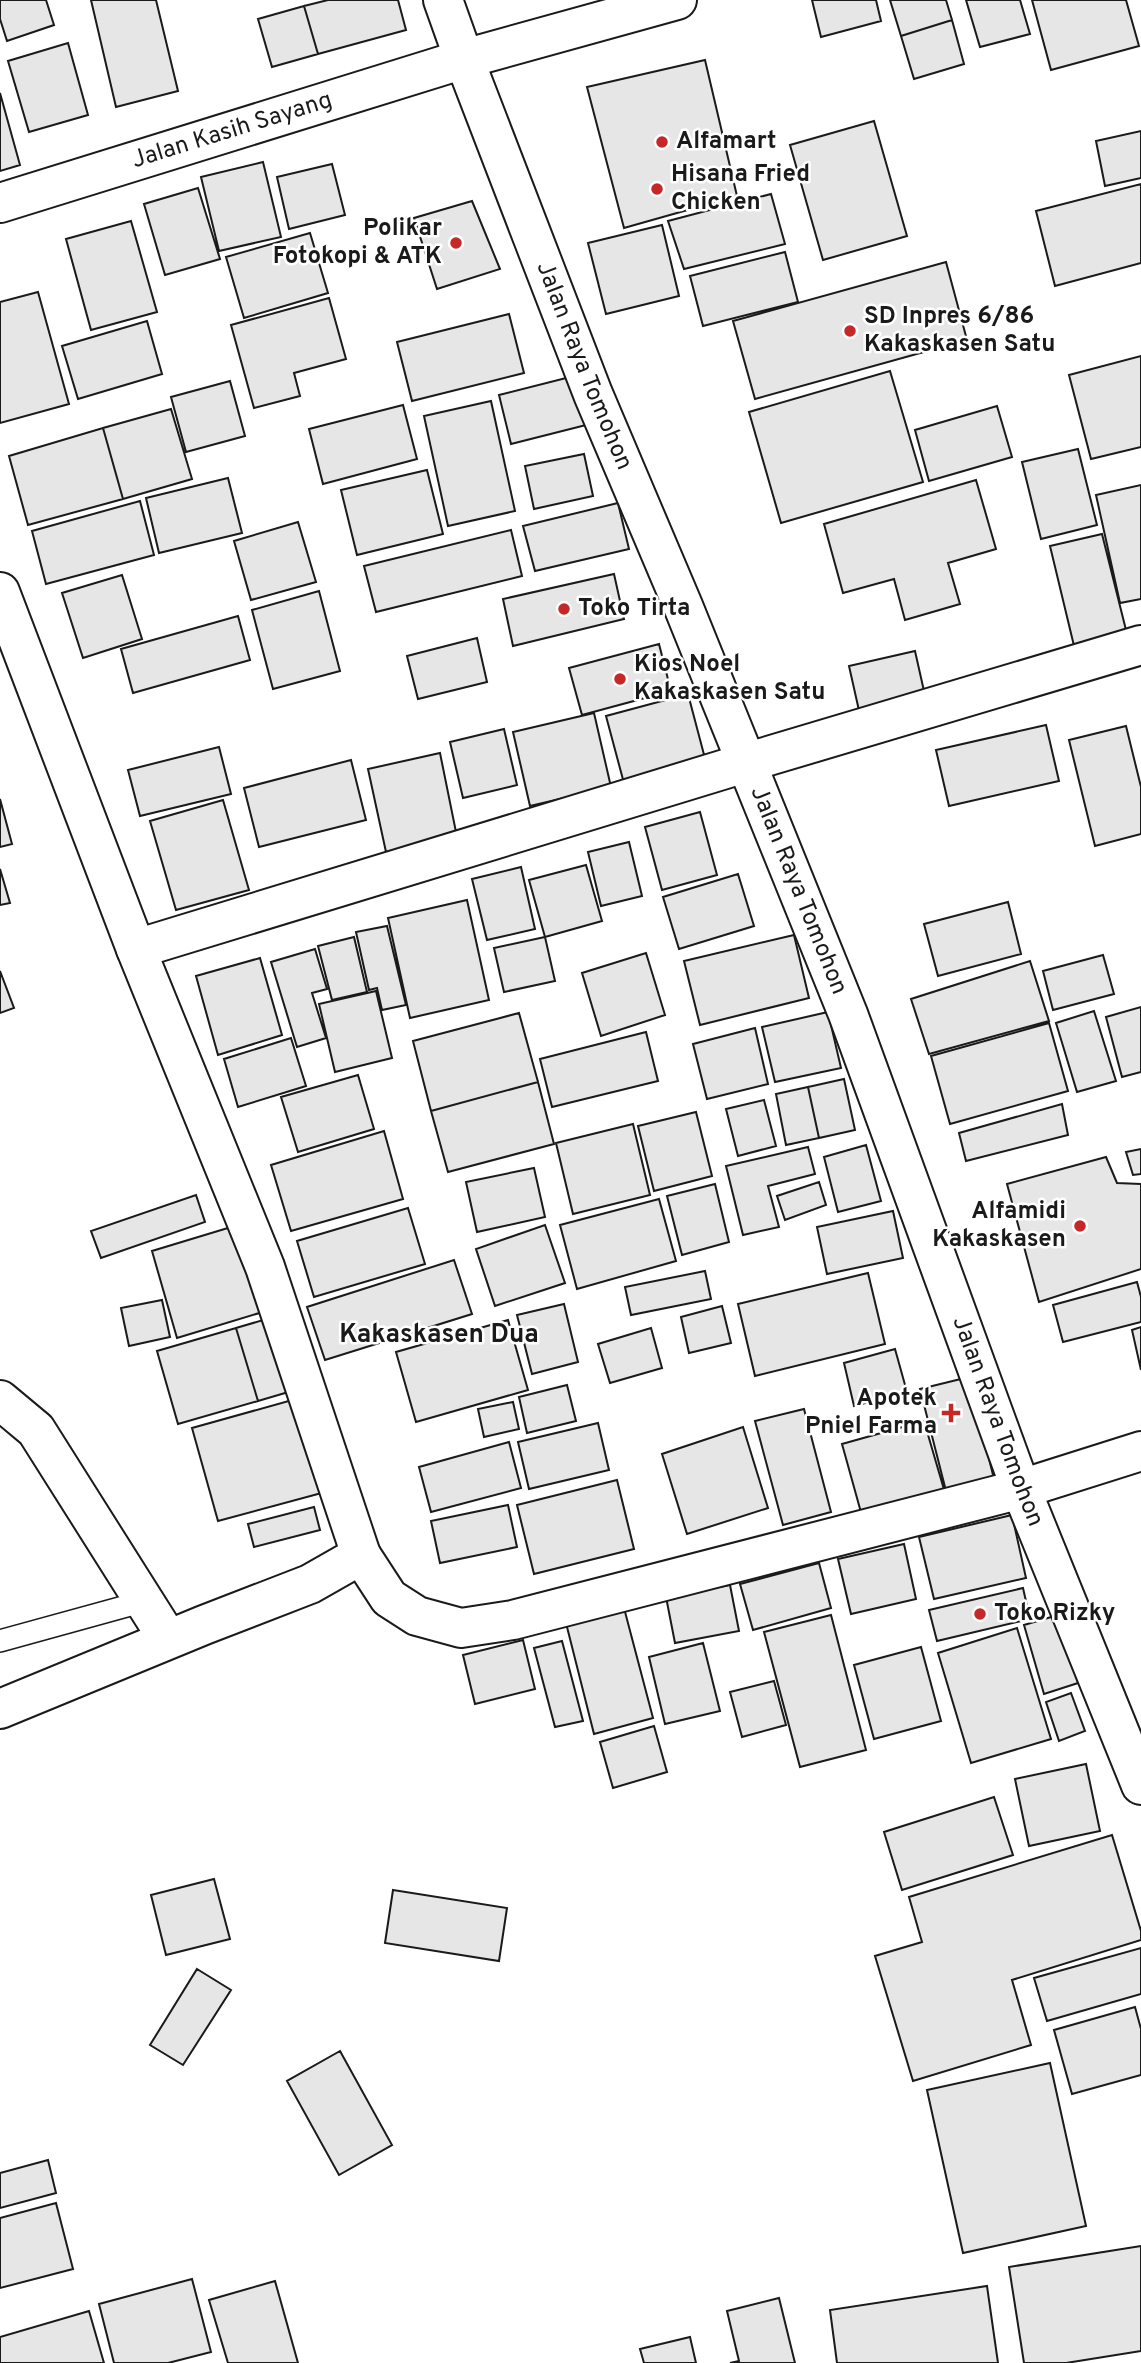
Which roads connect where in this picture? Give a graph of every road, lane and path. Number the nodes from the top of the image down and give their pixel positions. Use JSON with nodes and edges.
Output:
{"nodes":[{"id":1,"x":443,"y":0,"type":"edge"},
{"id":2,"x":677,"y":0,"type":"edge"},
{"id":3,"x":464,"y":59,"type":"junction"},
{"id":4,"x":0,"y":202,"type":"edge"},
{"id":5,"x":0,"y":592,"type":"edge"},
{"id":6,"x":1141,"y":645,"type":"edge"},
{"id":7,"x":15,"y":668,"type":"edge"},
{"id":8,"x":745,"y":763,"type":"junction"},
{"id":9,"x":136,"y":949,"type":"junction"},
{"id":10,"x":0,"y":1400,"type":"edge"},
{"id":11,"x":1141,"y":1451,"type":"edge"},
{"id":12,"x":1021,"y":1489,"type":"junction"},
{"id":13,"x":361,"y":1555,"type":"junction"},
{"id":14,"x":145,"y":1601,"type":"junction"},
{"id":15,"x":168,"y":1639,"type":"junction"},
{"id":16,"x":0,"y":1641,"type":"edge"},
{"id":17,"x":0,"y":1709,"type":"edge"},
{"id":18,"x":1141,"y":1785,"type":"edge"}],
"edges":[{"from":1,"to":3,"type":"main road","name":"Jalan Raya Tomohon"},
{"from":2,"to":3,"type":"main road","name":"Jalan Kasih Sayang"},
{"from":3,"to":4,"type":"main road","name":"Jalan Kasih Sayang"},
{"from":3,"to":8,"type":"main road","name":"Jalan Raya Tomohon"},
{"from":5,"to":7,"type":"main road"},
{"from":6,"to":8,"type":"main road"},
{"from":7,"to":9,"type":"main road"},
{"from":8,"to":9,"type":"main road"},
{"from":8,"to":12,"type":"main road","name":"Jalan Raya Tomohon"},
{"from":9,"to":13,"type":"main road"},
{"from":10,"to":14,"type":"main road"},
{"from":11,"to":12,"type":"main road"},
{"from":12,"to":13,"type":"main road"},
{"from":12,"to":18,"type":"main road","name":"Jalan Raya Tomohon"},
{"from":13,"to":15,"type":"main road"},
{"from":14,"to":15,"type":"main road"},
{"from":14,"to":16,"type":"lane"},
{"from":15,"to":17,"type":"main road"}]}
